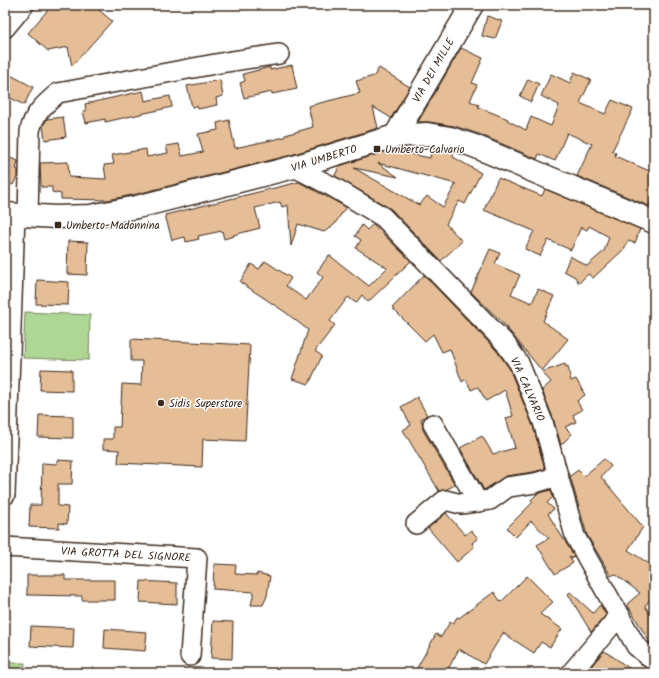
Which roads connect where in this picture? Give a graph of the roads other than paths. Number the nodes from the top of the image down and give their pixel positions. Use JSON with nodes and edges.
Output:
{"nodes":[{"id":1,"x":24,"y":5,"type":"edge"},
{"id":2,"x":472,"y":5,"type":"edge"},
{"id":3,"x":5,"y":28,"type":"edge"},
{"id":4,"x":279,"y":54,"type":"dead end"},
{"id":5,"x":395,"y":136,"type":"junction"},
{"id":6,"x":330,"y":156,"type":"junction"},
{"id":7,"x":294,"y":167,"type":"junction"},
{"id":8,"x":334,"y":188,"type":"junction"},
{"id":9,"x":16,"y":215,"type":"edge"},
{"id":10,"x":654,"y":222,"type":"edge"},
{"id":11,"x":8,"y":350,"type":"edge"},
{"id":12,"x":433,"y":424,"type":"dead end"},
{"id":13,"x":558,"y":476,"type":"junction"},
{"id":14,"x":5,"y":495,"type":"edge"},
{"id":15,"x":478,"y":502,"type":"junction"},
{"id":16,"x":416,"y":524,"type":"dead end"},
{"id":17,"x":5,"y":547,"type":"edge"},
{"id":18,"x":620,"y":615,"type":"junction"},
{"id":19,"x":190,"y":656,"type":"dead end"},
{"id":20,"x":654,"y":661,"type":"edge"},
{"id":21,"x":571,"y":673,"type":"edge"}],
"edges":[{"from":1,"to":3,"type":"street"},
{"from":2,"to":5,"type":"main road","name":"VIA DEI MILLE"},
{"from":4,"to":9,"type":"street"},
{"from":5,"to":6,"type":"main road","name":"VIA UMBERTO"},
{"from":5,"to":10,"type":"main road","name":"VIA UMBERTO"},
{"from":6,"to":7,"type":"main road","name":"VIA UMBERTO"},
{"from":6,"to":8,"type":"street"},
{"from":7,"to":8,"type":"street","name":"VIA CALVARIO"},
{"from":7,"to":9,"type":"main road","name":"VIA UMBERTO"},
{"from":8,"to":13,"type":"street","name":"VIA CALVARIO"},
{"from":9,"to":11,"type":"street"},
{"from":11,"to":14,"type":"street"},
{"from":12,"to":15,"type":"street"},
{"from":13,"to":15,"type":"street"},
{"from":13,"to":18,"type":"street","name":"VIA CALVARIO"},
{"from":15,"to":16,"type":"street"},
{"from":17,"to":19,"type":"street","name":"VIA GROTTA DEL SIGNORE"},
{"from":18,"to":20,"type":"street","name":"VIA CALVARIO"},
{"from":18,"to":21,"type":"street"}]}
